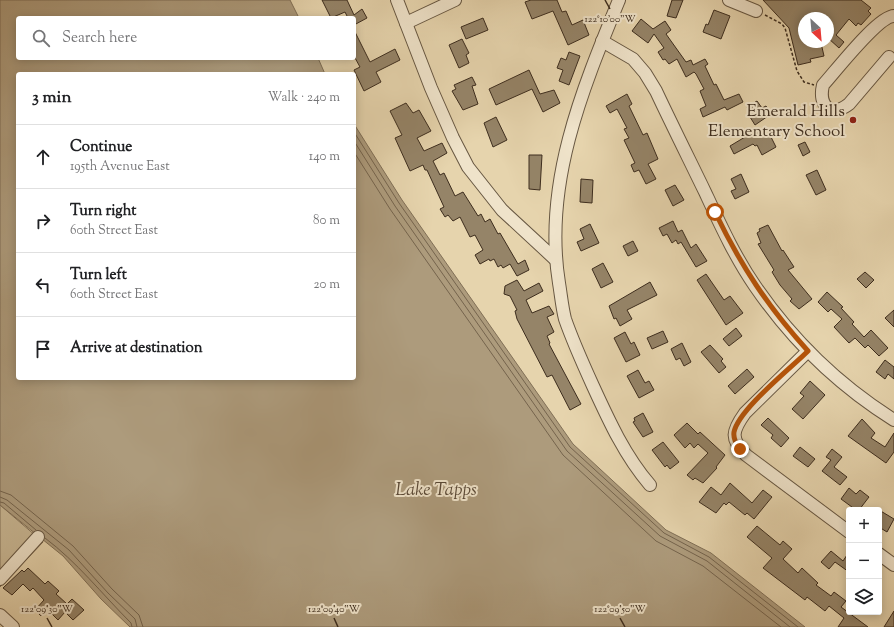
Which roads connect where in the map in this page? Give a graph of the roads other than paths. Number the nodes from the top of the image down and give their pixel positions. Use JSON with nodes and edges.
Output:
{"nodes":[{"id":1,"x":397,"y":0,"type":"edge"},
{"id":2,"x":455,"y":0,"type":"edge"},
{"id":3,"x":619,"y":0,"type":"edge"},
{"id":4,"x":729,"y":0,"type":"edge"},
{"id":5,"x":756,"y":11,"type":"road end"},
{"id":6,"x":894,"y":16,"type":"edge"},
{"id":7,"x":406,"y":23,"type":"junction"},
{"id":8,"x":602,"y":41,"type":"junction"},
{"id":9,"x":892,"y":56,"type":"edge"},
{"id":10,"x":556,"y":260,"type":"junction"},
{"id":11,"x":808,"y":351,"type":"junction"},
{"id":12,"x":894,"y":420,"type":"edge"},
{"id":13,"x":650,"y":485,"type":"dead end"},
{"id":14,"x":846,"y":530,"type":"edge"},
{"id":15,"x":38,"y":537,"type":"dead end"},
{"id":16,"x":882,"y":556,"type":"edge"},
{"id":17,"x":894,"y":565,"type":"edge"},
{"id":18,"x":0,"y":579,"type":"edge"},
{"id":19,"x":0,"y":615,"type":"edge"},
{"id":20,"x":12,"y":627,"type":"edge"}],
"edges":[{"from":1,"to":7,"type":"street"},
{"from":2,"to":7,"type":"street"},
{"from":3,"to":8,"type":"street"},
{"from":4,"to":5,"type":"street"},
{"from":6,"to":9,"type":"street"},
{"from":7,"to":10,"type":"street"},
{"from":8,"to":10,"type":"street"},
{"from":8,"to":11,"type":"street"},
{"from":10,"to":13,"type":"street"},
{"from":11,"to":12,"type":"street"},
{"from":11,"to":14,"type":"street"},
{"from":15,"to":18,"type":"street"},
{"from":16,"to":17,"type":"street"},
{"from":19,"to":20,"type":"street"}]}
